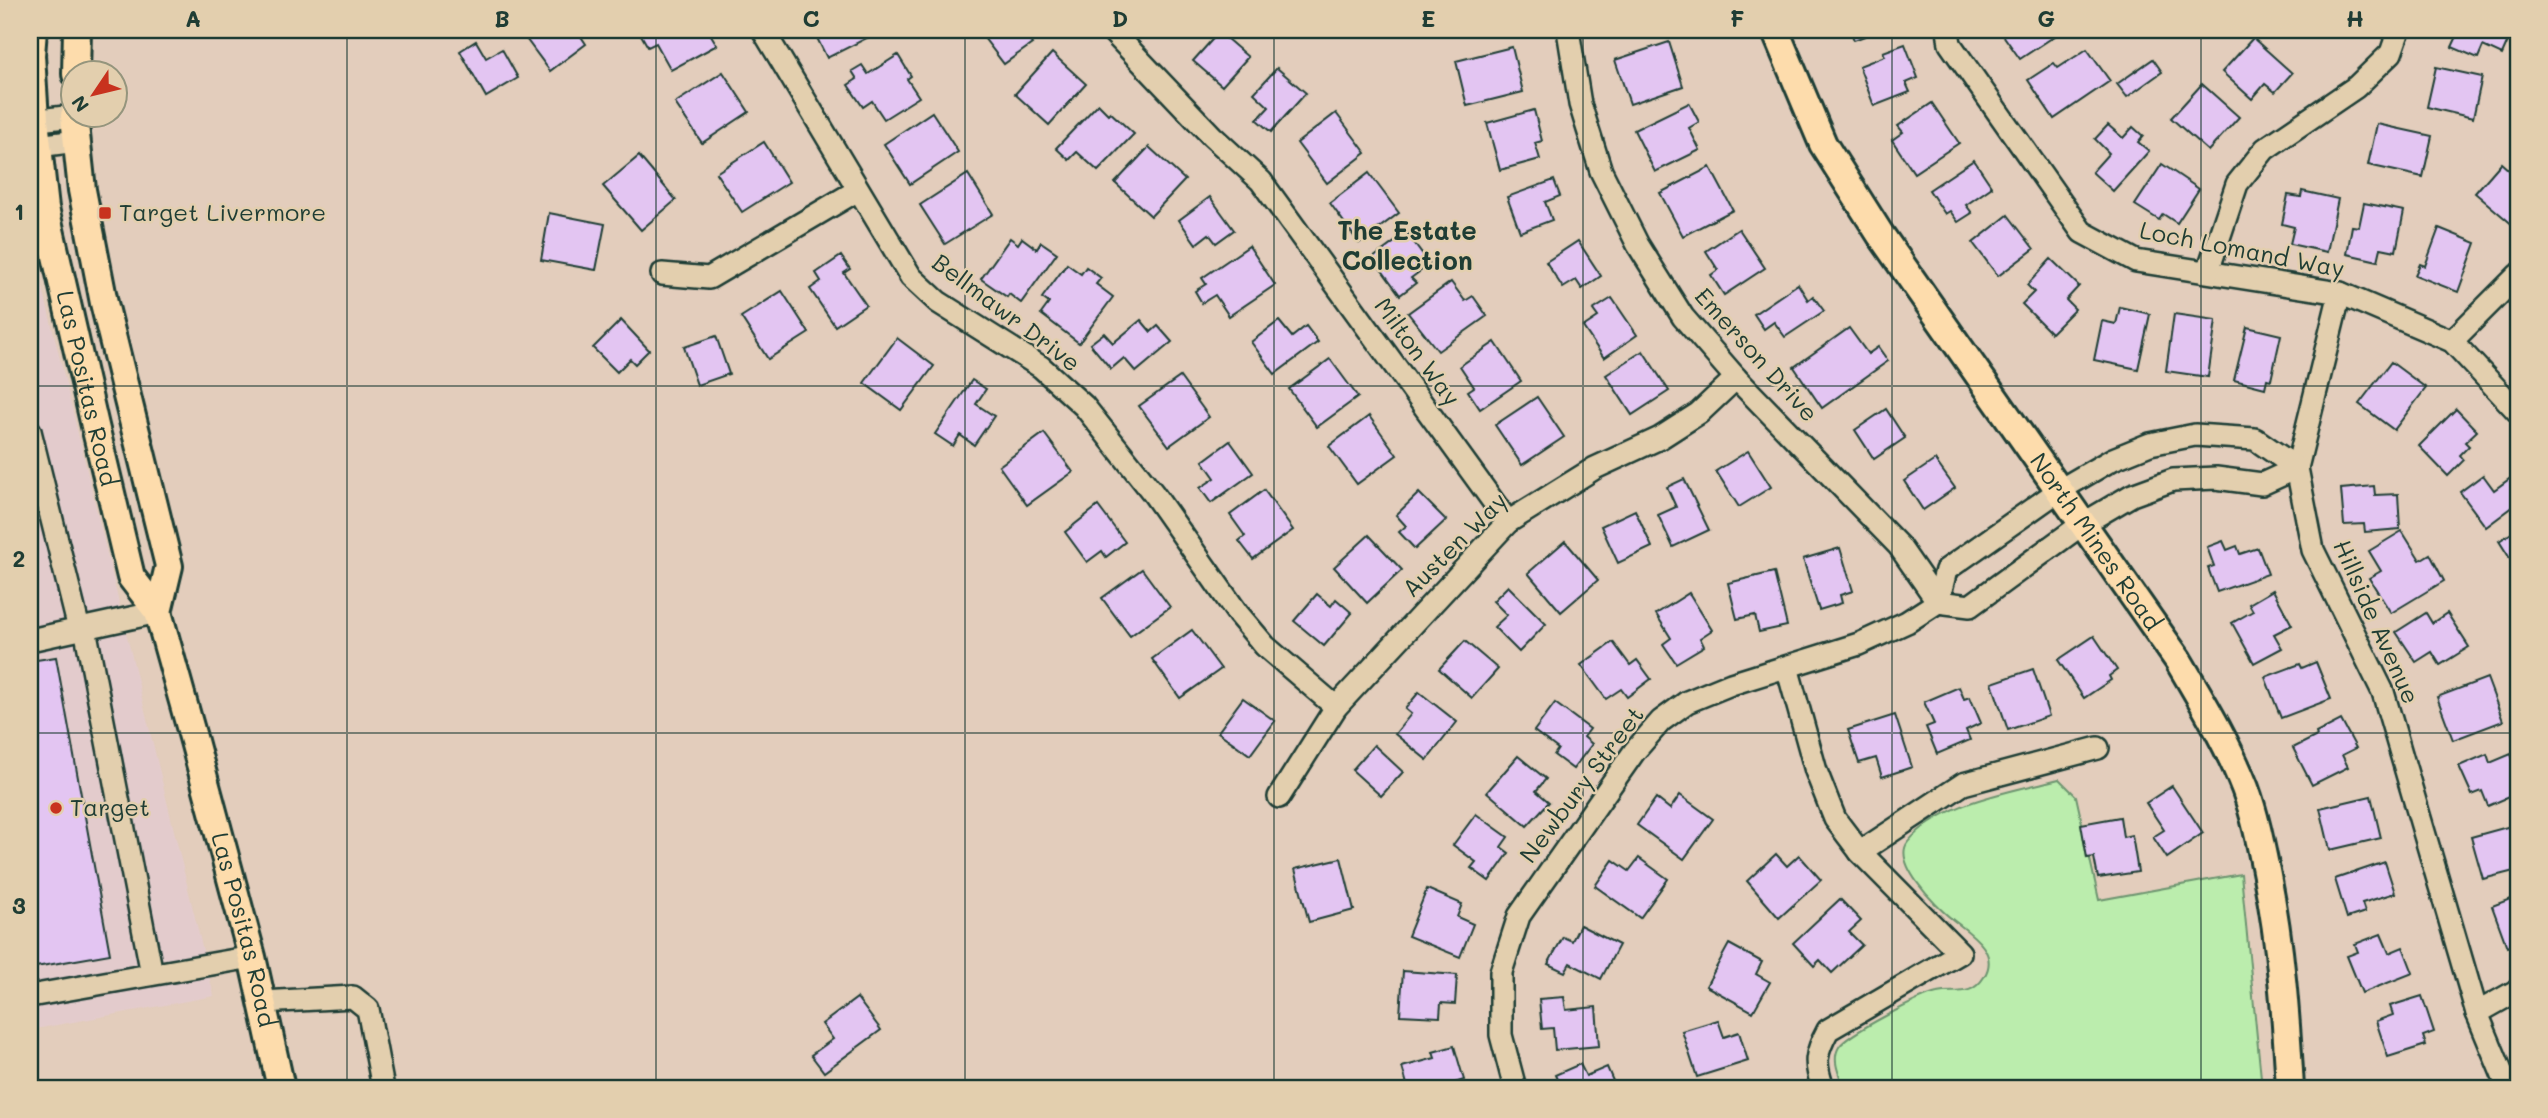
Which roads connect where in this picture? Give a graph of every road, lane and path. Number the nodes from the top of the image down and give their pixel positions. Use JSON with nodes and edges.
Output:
{"nodes":[{"id":1,"x":33,"y":30,"type":"edge"},
{"id":2,"x":77,"y":30,"type":"edge"},
{"id":3,"x":763,"y":30,"type":"edge"},
{"id":4,"x":1111,"y":30,"type":"edge"},
{"id":5,"x":1568,"y":30,"type":"edge"},
{"id":6,"x":1948,"y":30,"type":"edge"},
{"id":7,"x":2399,"y":30,"type":"edge"},
{"id":8,"x":1778,"y":33,"type":"edge"},
{"id":9,"x":76,"y":60,"type":"edge"},
{"id":10,"x":62,"y":130,"type":"edge"},
{"id":11,"x":76,"y":130,"type":"edge"},
{"id":12,"x":33,"y":134,"type":"edge"},
{"id":13,"x":858,"y":190,"type":"junction"},
{"id":14,"x":2208,"y":271,"type":"junction"},
{"id":15,"x":662,"y":274,"type":"dead end"},
{"id":16,"x":2518,"y":275,"type":"edge"},
{"id":17,"x":2340,"y":293,"type":"junction"},
{"id":18,"x":2452,"y":341,"type":"junction"},
{"id":19,"x":1736,"y":379,"type":"junction"},
{"id":20,"x":2518,"y":412,"type":"edge"},
{"id":21,"x":30,"y":431,"type":"edge"},
{"id":22,"x":2297,"y":468,"type":"junction"},
{"id":23,"x":2058,"y":491,"type":"junction"},
{"id":24,"x":1508,"y":522,"type":"junction"},
{"id":25,"x":2081,"y":526,"type":"junction"},
{"id":26,"x":1938,"y":601,"type":"junction"},
{"id":27,"x":158,"y":612,"type":"junction"},
{"id":28,"x":82,"y":629,"type":"junction"},
{"id":29,"x":30,"y":640,"type":"edge"},
{"id":30,"x":1787,"y":667,"type":"junction"},
{"id":31,"x":1336,"y":707,"type":"junction"},
{"id":32,"x":2098,"y":748,"type":"dead end"},
{"id":33,"x":1279,"y":797,"type":"dead end"},
{"id":34,"x":1860,"y":852,"type":"junction"},
{"id":35,"x":252,"y":957,"type":"junction"},
{"id":36,"x":152,"y":974,"type":"junction"},
{"id":37,"x":2518,"y":990,"type":"edge"},
{"id":38,"x":30,"y":996,"type":"edge"},
{"id":39,"x":262,"y":1002,"type":"junction"},
{"id":40,"x":2477,"y":1013,"type":"junction"},
{"id":41,"x":281,"y":1088,"type":"edge"},
{"id":42,"x":383,"y":1088,"type":"edge"},
{"id":43,"x":1515,"y":1088,"type":"edge"},
{"id":44,"x":1823,"y":1088,"type":"edge"},
{"id":45,"x":2290,"y":1088,"type":"edge"},
{"id":46,"x":2508,"y":1088,"type":"edge"}],
"edges":[{"from":1,"to":12,"type":"main road","name":"Las Positas Road"},
{"from":2,"to":9,"type":"main road"},
{"from":3,"to":13,"type":"street","name":"Bellmawr Drive"},
{"from":4,"to":24,"type":"street","name":"Milton Way"},
{"from":5,"to":19,"type":"street","name":"Emerson Drive"},
{"from":6,"to":14,"type":"street","name":"Loch Lomand Way"},
{"from":7,"to":14,"type":"street"},
{"from":8,"to":23,"type":"main road","name":"North Mines Road"},
{"from":10,"to":12,"type":"street"},
{"from":11,"to":27,"type":"main road","name":"Las Positas Road"},
{"from":12,"to":27,"type":"main road","name":"Las Positas Road"},
{"from":13,"to":15,"type":"street"},
{"from":13,"to":31,"type":"street","name":"Bellmawr Drive"},
{"from":14,"to":17,"type":"street","name":"Loch Lomand Way"},
{"from":16,"to":18,"type":"street"},
{"from":17,"to":18,"type":"street","name":"Loch Lomand Way"},
{"from":17,"to":22,"type":"street","name":"Hillside Avenue"},
{"from":18,"to":20,"type":"street","name":"Loch Lomand Way"},
{"from":19,"to":24,"type":"street","name":"Austen Way"},
{"from":19,"to":26,"type":"street","name":"Emerson Drive"},
{"from":21,"to":28,"type":"street"},
{"from":22,"to":23,"type":"street"},
{"from":22,"to":25,"type":"street"},
{"from":22,"to":40,"type":"street","name":"Hillside Avenue"},
{"from":23,"to":25,"type":"main road","name":"North Mines Road"},
{"from":23,"to":26,"type":"street"},
{"from":24,"to":31,"type":"street","name":"Austen Way"},
{"from":25,"to":26,"type":"street"},
{"from":25,"to":45,"type":"main road","name":"North Mines Road"},
{"from":26,"to":30,"type":"street","name":"Newbury Street"},
{"from":27,"to":28,"type":"street"},
{"from":27,"to":35,"type":"main road","name":"Las Positas Road"},
{"from":28,"to":29,"type":"street"},
{"from":28,"to":36,"type":"street"},
{"from":30,"to":34,"type":"street"},
{"from":30,"to":43,"type":"street","name":"Newbury Street"},
{"from":31,"to":33,"type":"street","name":"Austen Way"},
{"from":32,"to":34,"type":"street"},
{"from":34,"to":44,"type":"street"},
{"from":35,"to":36,"type":"street"},
{"from":35,"to":39,"type":"main road","name":"Las Positas Road"},
{"from":36,"to":38,"type":"street"},
{"from":37,"to":40,"type":"street"},
{"from":39,"to":41,"type":"main road","name":"Las Positas Road"},
{"from":39,"to":42,"type":"street"},
{"from":40,"to":46,"type":"street","name":"Hillside Avenue"}]}
